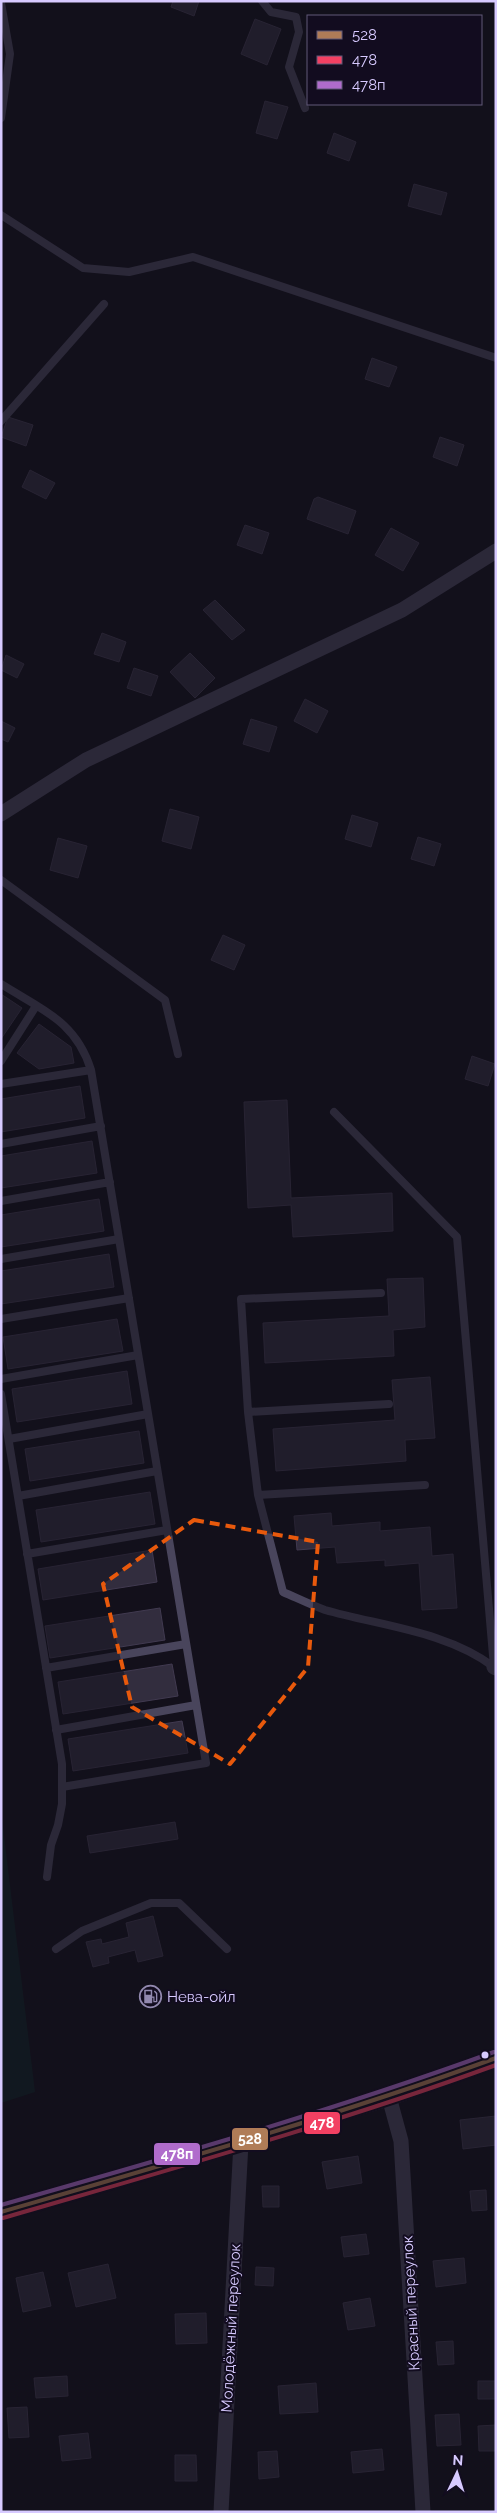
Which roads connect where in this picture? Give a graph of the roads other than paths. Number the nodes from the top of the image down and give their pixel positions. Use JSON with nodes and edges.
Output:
{"nodes":[{"id":1,"x":262,"y":1,"type":"edge"},
{"id":2,"x":1,"y":3,"type":"edge"},
{"id":3,"x":305,"y":108,"type":"dead end"},
{"id":4,"x":1,"y":118,"type":"edge"},
{"id":5,"x":1,"y":215,"type":"edge"},
{"id":6,"x":104,"y":304,"type":"dead end"},
{"id":7,"x":496,"y":358,"type":"edge"},
{"id":8,"x":1,"y":421,"type":"edge"},
{"id":9,"x":496,"y":551,"type":"edge"},
{"id":10,"x":1,"y":814,"type":"edge"},
{"id":11,"x":1,"y":880,"type":"edge"},
{"id":12,"x":1,"y":984,"type":"edge"},
{"id":13,"x":36,"y":1006,"type":"junction"},
{"id":14,"x":178,"y":1054,"type":"dead end"},
{"id":15,"x":1,"y":1061,"type":"edge"},
{"id":16,"x":91,"y":1070,"type":"junction"},
{"id":17,"x":1,"y":1084,"type":"edge"},
{"id":18,"x":334,"y":1112,"type":"dead end"},
{"id":19,"x":100,"y":1126,"type":"junction"},
{"id":20,"x":1,"y":1144,"type":"edge"},
{"id":21,"x":110,"y":1182,"type":"junction"},
{"id":22,"x":1,"y":1201,"type":"edge"},
{"id":23,"x":119,"y":1239,"type":"junction"},
{"id":24,"x":1,"y":1259,"type":"edge"},
{"id":25,"x":381,"y":1293,"type":"dead end"},
{"id":26,"x":129,"y":1298,"type":"junction"},
{"id":27,"x":1,"y":1319,"type":"edge"},
{"id":28,"x":138,"y":1355,"type":"junction"},
{"id":29,"x":1,"y":1380,"type":"edge"},
{"id":30,"x":1,"y":1394,"type":"edge"},
{"id":31,"x":389,"y":1404,"type":"dead end"},
{"id":32,"x":248,"y":1412,"type":"junction"},
{"id":33,"x":148,"y":1414,"type":"junction"},
{"id":34,"x":9,"y":1439,"type":"junction"},
{"id":35,"x":157,"y":1471,"type":"junction"},
{"id":36,"x":425,"y":1485,"type":"dead end"},
{"id":37,"x":258,"y":1495,"type":"junction"},
{"id":38,"x":18,"y":1496,"type":"junction"},
{"id":39,"x":167,"y":1530,"type":"junction"},
{"id":40,"x":27,"y":1554,"type":"junction"},
{"id":41,"x":186,"y":1644,"type":"junction"},
{"id":42,"x":495,"y":1667,"type":"edge"},
{"id":43,"x":46,"y":1668,"type":"junction"},
{"id":44,"x":196,"y":1705,"type":"junction"},
{"id":45,"x":56,"y":1730,"type":"junction"},
{"id":46,"x":62,"y":1787,"type":"junction"},
{"id":47,"x":47,"y":1878,"type":"dead end"},
{"id":48,"x":56,"y":1949,"type":"dead end"},
{"id":49,"x":227,"y":1949,"type":"dead end"},
{"id":50,"x":496,"y":2058,"type":"edge"},
{"id":51,"x":389,"y":2097,"type":"junction"},
{"id":52,"x":241,"y":2143,"type":"junction"},
{"id":53,"x":1,"y":2212,"type":"edge"},
{"id":54,"x":221,"y":2512,"type":"edge"},
{"id":55,"x":423,"y":2512,"type":"edge"}],
"edges":[{"from":1,"to":3,"type":"lane"},
{"from":2,"to":4,"type":"lane"},
{"from":5,"to":7,"type":"lane"},
{"from":6,"to":8,"type":"lane"},
{"from":9,"to":10,"type":"street"},
{"from":11,"to":14,"type":"lane"},
{"from":12,"to":13,"type":"lane"},
{"from":13,"to":15,"type":"lane"},
{"from":13,"to":16,"type":"lane"},
{"from":16,"to":17,"type":"lane"},
{"from":16,"to":19,"type":"lane"},
{"from":18,"to":42,"type":"lane"},
{"from":19,"to":20,"type":"lane"},
{"from":19,"to":21,"type":"lane"},
{"from":21,"to":22,"type":"lane"},
{"from":21,"to":23,"type":"lane"},
{"from":23,"to":24,"type":"lane"},
{"from":23,"to":26,"type":"lane"},
{"from":25,"to":32,"type":"lane"},
{"from":26,"to":27,"type":"lane"},
{"from":26,"to":28,"type":"lane"},
{"from":28,"to":29,"type":"lane"},
{"from":28,"to":33,"type":"lane"},
{"from":30,"to":34,"type":"lane"},
{"from":31,"to":32,"type":"lane"},
{"from":32,"to":37,"type":"lane"},
{"from":33,"to":34,"type":"lane"},
{"from":33,"to":35,"type":"lane"},
{"from":34,"to":38,"type":"lane"},
{"from":35,"to":38,"type":"lane"},
{"from":35,"to":39,"type":"lane"},
{"from":36,"to":37,"type":"lane"},
{"from":37,"to":42,"type":"lane"},
{"from":38,"to":40,"type":"lane"},
{"from":39,"to":40,"type":"lane"},
{"from":39,"to":41,"type":"lane"},
{"from":40,"to":43,"type":"lane"},
{"from":41,"to":43,"type":"lane"},
{"from":41,"to":44,"type":"lane"},
{"from":43,"to":45,"type":"lane"},
{"from":44,"to":45,"type":"lane"},
{"from":44,"to":46,"type":"lane"},
{"from":45,"to":46,"type":"lane"},
{"from":46,"to":47,"type":"lane"},
{"from":48,"to":49,"type":"lane"},
{"from":50,"to":51,"type":"street"},
{"from":51,"to":52,"type":"street"},
{"from":51,"to":55,"type":"street","name":"Красный переулок"},
{"from":52,"to":53,"type":"street"},
{"from":52,"to":54,"type":"street","name":"Молодёжный переулок"}]}
